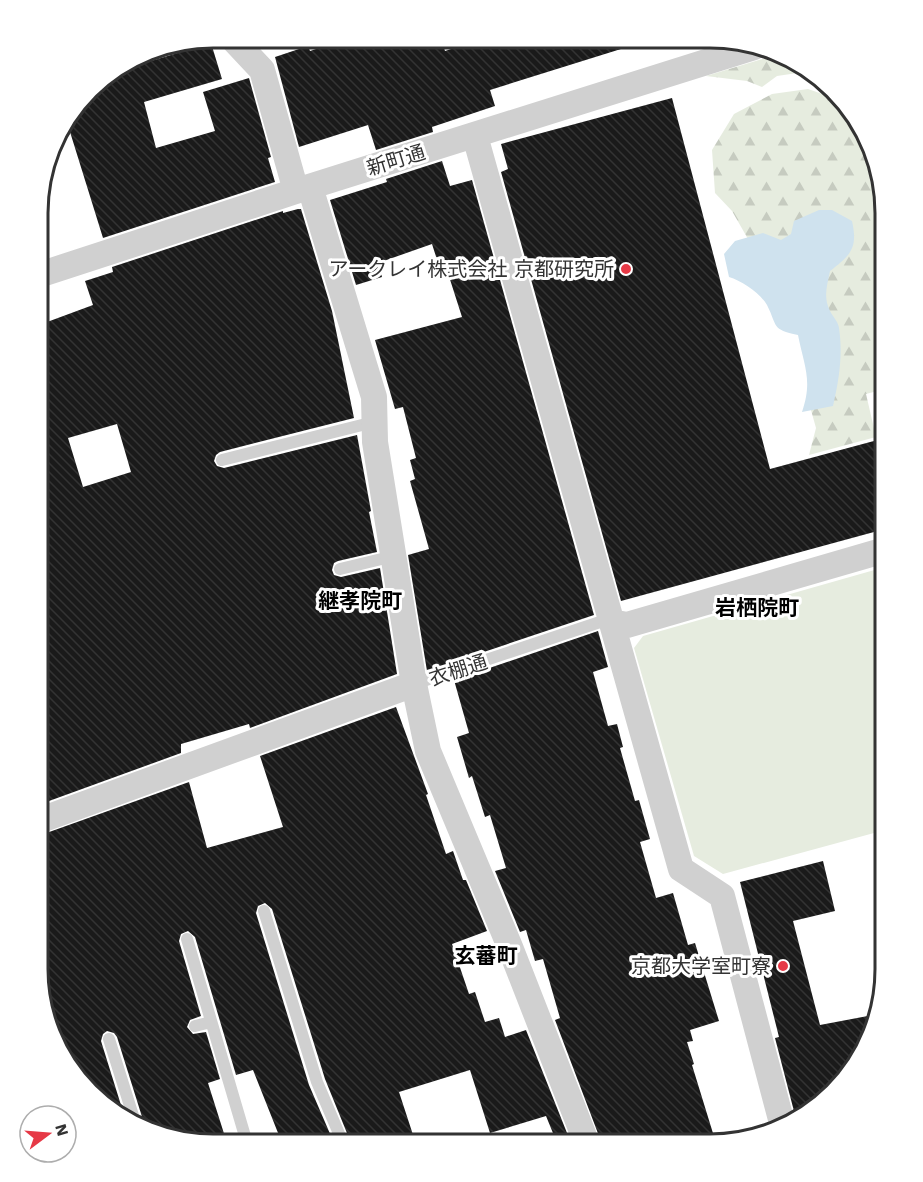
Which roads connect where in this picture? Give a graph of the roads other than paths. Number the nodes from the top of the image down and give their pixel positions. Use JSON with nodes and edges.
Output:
{"nodes":[{"id":1,"x":241,"y":48,"type":"edge"},
{"id":2,"x":741,"y":51,"type":"edge"},
{"id":3,"x":474,"y":136,"type":"junction"},
{"id":4,"x":303,"y":189,"type":"junction"},
{"id":5,"x":48,"y":272,"type":"edge"},
{"id":6,"x":374,"y":422,"type":"junction"},
{"id":7,"x":222,"y":460,"type":"dead end"},
{"id":8,"x":875,"y":553,"type":"edge"},
{"id":9,"x":394,"y":556,"type":"junction"},
{"id":10,"x":340,"y":569,"type":"dead end"},
{"id":11,"x":611,"y":622,"type":"junction"},
{"id":12,"x":414,"y":684,"type":"junction"},
{"id":13,"x":48,"y":817,"type":"edge"},
{"id":14,"x":264,"y":911,"type":"dead end"},
{"id":15,"x":187,"y":939,"type":"dead end"},
{"id":16,"x":211,"y":1022,"type":"junction"},
{"id":17,"x":195,"y":1026,"type":"dead end"},
{"id":18,"x":109,"y":1039,"type":"dead end"},
{"id":19,"x":132,"y":1113,"type":"edge"},
{"id":20,"x":781,"y":1118,"type":"edge"},
{"id":21,"x":244,"y":1134,"type":"edge"},
{"id":22,"x":339,"y":1134,"type":"edge"},
{"id":23,"x":583,"y":1134,"type":"edge"}],
"edges":[{"from":1,"to":4,"type":"street"},
{"from":2,"to":3,"type":"street","name":"新町通"},
{"from":3,"to":4,"type":"street","name":"新町通"},
{"from":3,"to":11,"type":"street"},
{"from":4,"to":5,"type":"street","name":"新町通"},
{"from":4,"to":6,"type":"street"},
{"from":6,"to":7,"type":"lane"},
{"from":6,"to":9,"type":"street"},
{"from":8,"to":11,"type":"street","name":"衣棚通"},
{"from":9,"to":10,"type":"lane"},
{"from":9,"to":12,"type":"street"},
{"from":11,"to":12,"type":"lane","name":"衣棚通"},
{"from":11,"to":20,"type":"street"},
{"from":12,"to":13,"type":"street","name":"衣棚通"},
{"from":12,"to":23,"type":"street"},
{"from":14,"to":22,"type":"lane"},
{"from":15,"to":16,"type":"lane"},
{"from":16,"to":17,"type":"lane"},
{"from":16,"to":21,"type":"lane"},
{"from":18,"to":19,"type":"lane"}]}
